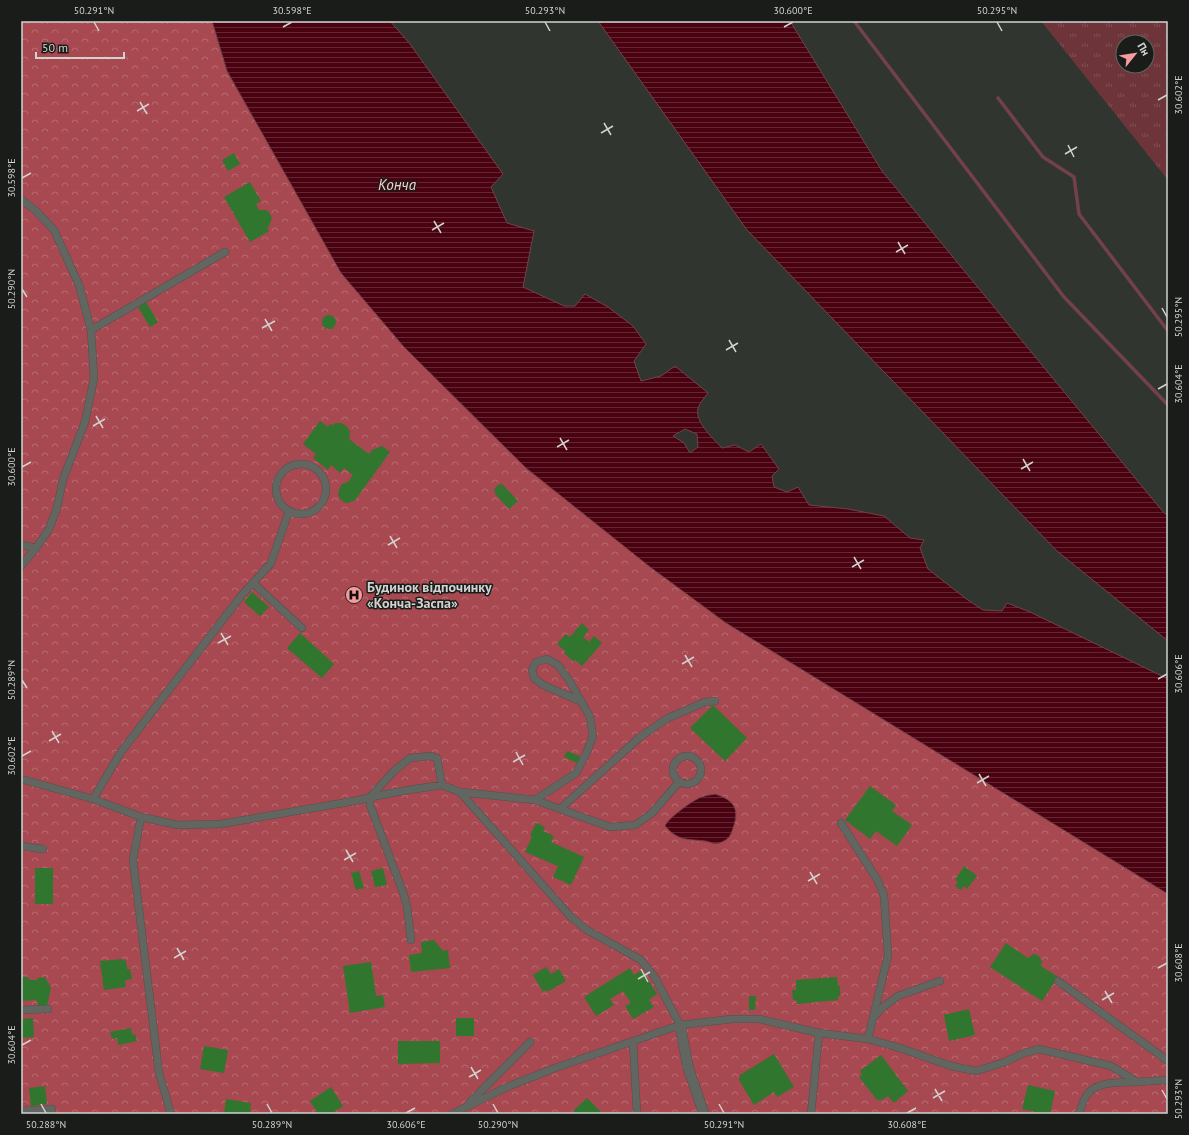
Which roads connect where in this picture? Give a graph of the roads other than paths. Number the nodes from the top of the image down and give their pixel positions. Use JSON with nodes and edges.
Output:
{"nodes":[{"id":1,"x":21,"y":199,"type":"edge"},
{"id":2,"x":225,"y":252,"type":"dead end"},
{"id":3,"x":91,"y":330,"type":"junction"},
{"id":4,"x":289,"y":511,"type":"junction"},
{"id":5,"x":21,"y":545,"type":"edge"},
{"id":6,"x":36,"y":548,"type":"junction"},
{"id":7,"x":21,"y":566,"type":"edge"},
{"id":8,"x":253,"y":583,"type":"junction"},
{"id":9,"x":302,"y":628,"type":"dead end"},
{"id":10,"x":580,"y":701,"type":"junction"},
{"id":11,"x":715,"y":701,"type":"dead end"},
{"id":12,"x":21,"y":779,"type":"edge"},
{"id":13,"x":679,"y":782,"type":"junction"},
{"id":14,"x":442,"y":785,"type":"junction"},
{"id":15,"x":460,"y":792,"type":"junction"},
{"id":16,"x":370,"y":797,"type":"junction"},
{"id":17,"x":93,"y":799,"type":"junction"},
{"id":18,"x":535,"y":800,"type":"junction"},
{"id":19,"x":560,"y":809,"type":"junction"},
{"id":20,"x":141,"y":817,"type":"junction"},
{"id":21,"x":841,"y":823,"type":"dead end"},
{"id":22,"x":21,"y":846,"type":"edge"},
{"id":23,"x":43,"y":849,"type":"dead end"},
{"id":24,"x":411,"y":940,"type":"dead end"},
{"id":25,"x":940,"y":981,"type":"dead end"},
{"id":26,"x":1058,"y":981,"type":"dead end"},
{"id":27,"x":48,"y":1009,"type":"dead end"},
{"id":28,"x":21,"y":1010,"type":"edge"},
{"id":29,"x":873,"y":1018,"type":"junction"},
{"id":30,"x":680,"y":1025,"type":"junction"},
{"id":31,"x":819,"y":1033,"type":"junction"},
{"id":32,"x":868,"y":1039,"type":"junction"},
{"id":33,"x":530,"y":1042,"type":"dead end"},
{"id":34,"x":633,"y":1042,"type":"junction"},
{"id":35,"x":1168,"y":1061,"type":"edge"},
{"id":36,"x":1168,"y":1080,"type":"edge"},
{"id":37,"x":1137,"y":1082,"type":"junction"},
{"id":38,"x":465,"y":1107,"type":"junction"},
{"id":39,"x":52,"y":1109,"type":"dead end"},
{"id":40,"x":21,"y":1111,"type":"edge"},
{"id":41,"x":171,"y":1114,"type":"edge"},
{"id":42,"x":452,"y":1114,"type":"edge"},
{"id":43,"x":637,"y":1114,"type":"edge"},
{"id":44,"x":704,"y":1114,"type":"edge"},
{"id":45,"x":811,"y":1114,"type":"edge"},
{"id":46,"x":1079,"y":1114,"type":"edge"}],
"edges":[{"from":1,"to":3,"type":"lane"},
{"from":2,"to":3,"type":"lane"},
{"from":3,"to":6,"type":"lane"},
{"from":4,"to":4,"type":"lane"},
{"from":4,"to":8,"type":"lane"},
{"from":5,"to":6,"type":"lane"},
{"from":6,"to":7,"type":"lane"},
{"from":8,"to":9,"type":"lane"},
{"from":8,"to":17,"type":"lane"},
{"from":10,"to":10,"type":"lane"},
{"from":10,"to":18,"type":"lane"},
{"from":11,"to":19,"type":"lane"},
{"from":12,"to":17,"type":"lane"},
{"from":13,"to":13,"type":"lane"},
{"from":13,"to":19,"type":"lane"},
{"from":14,"to":15,"type":"lane"},
{"from":14,"to":16,"type":"lane"},
{"from":14,"to":16,"type":"lane"},
{"from":15,"to":18,"type":"lane"},
{"from":15,"to":30,"type":"lane"},
{"from":16,"to":20,"type":"lane"},
{"from":16,"to":24,"type":"lane"},
{"from":17,"to":20,"type":"lane"},
{"from":18,"to":19,"type":"lane"},
{"from":20,"to":41,"type":"lane"},
{"from":21,"to":29,"type":"lane"},
{"from":22,"to":23,"type":"lane"},
{"from":25,"to":29,"type":"lane"},
{"from":26,"to":35,"type":"lane"},
{"from":27,"to":28,"type":"lane"},
{"from":29,"to":32,"type":"lane"},
{"from":30,"to":31,"type":"lane"},
{"from":30,"to":34,"type":"lane"},
{"from":30,"to":44,"type":"street"},
{"from":31,"to":32,"type":"lane"},
{"from":31,"to":45,"type":"lane"},
{"from":32,"to":37,"type":"lane"},
{"from":33,"to":38,"type":"lane"},
{"from":34,"to":38,"type":"lane"},
{"from":34,"to":43,"type":"lane"},
{"from":36,"to":37,"type":"lane"},
{"from":37,"to":46,"type":"lane"},
{"from":38,"to":42,"type":"lane"},
{"from":39,"to":40,"type":"lane"}]}
